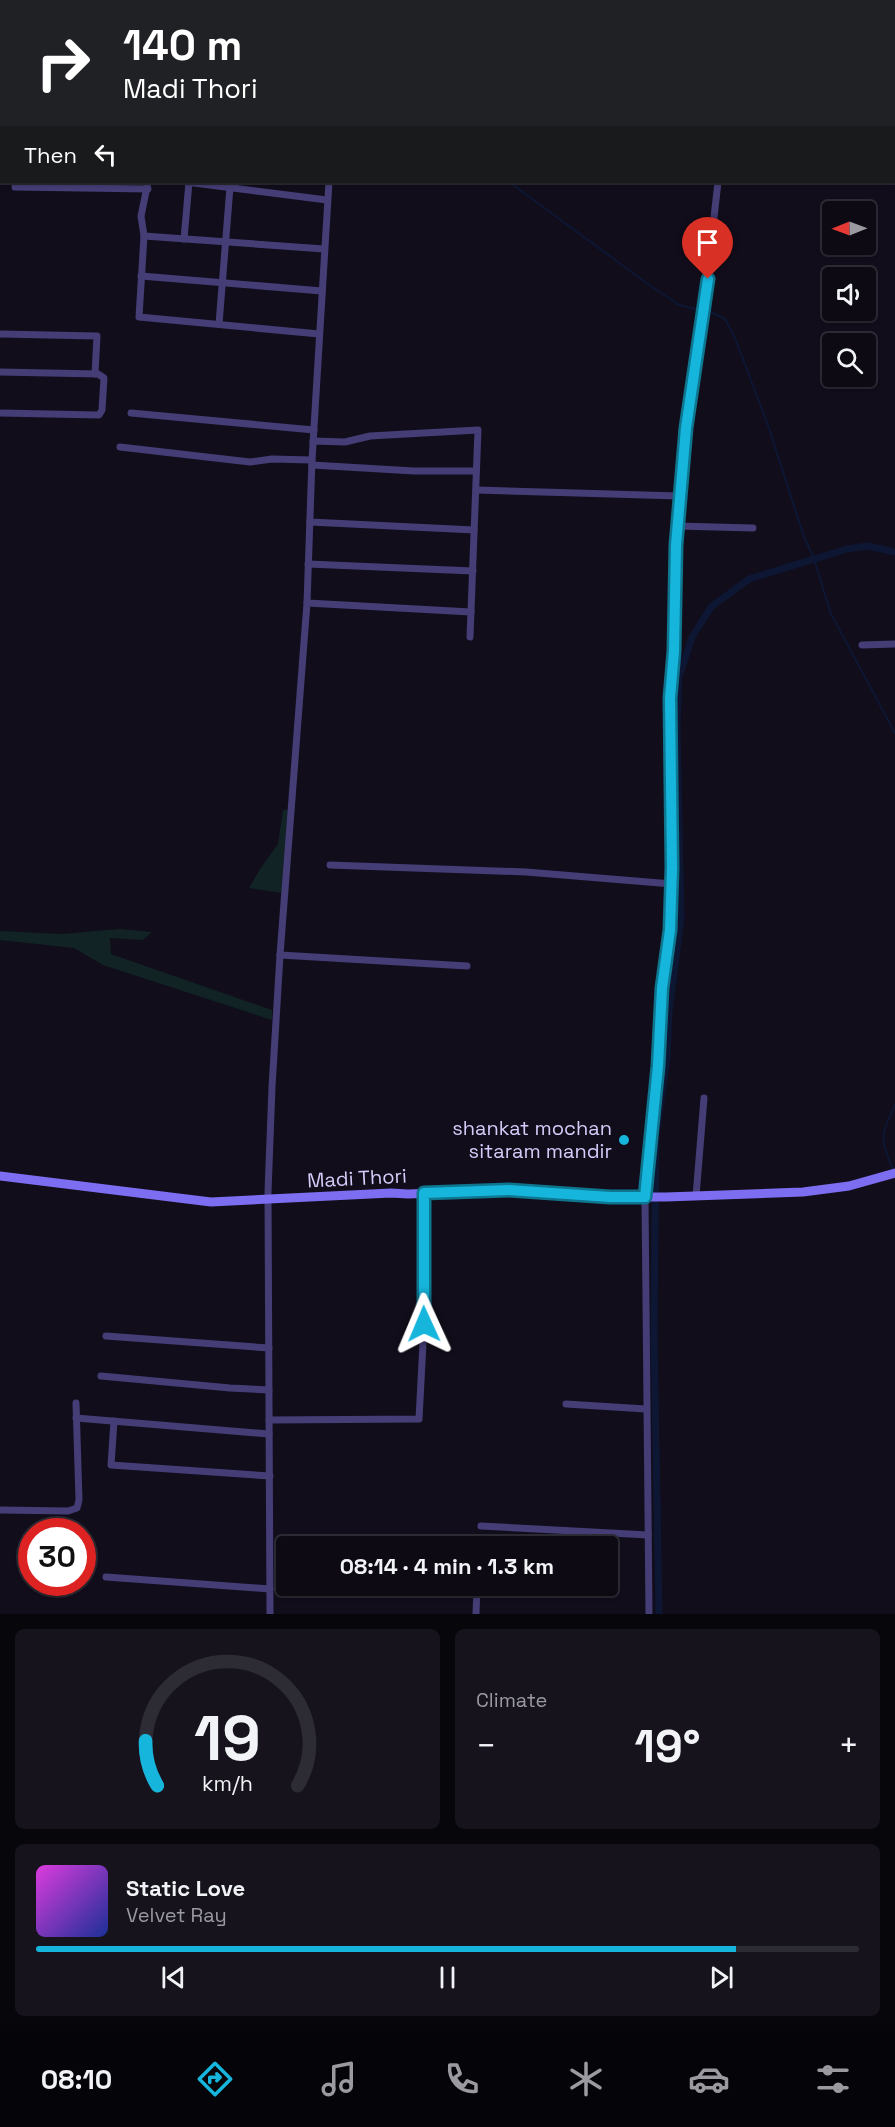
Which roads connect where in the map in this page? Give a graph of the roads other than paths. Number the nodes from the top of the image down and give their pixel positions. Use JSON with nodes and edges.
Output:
{"nodes":[{"id":1,"x":187,"y":183,"type":"edge"},
{"id":2,"x":196,"y":183,"type":"edge"},
{"id":3,"x":329,"y":183,"type":"edge"},
{"id":4,"x":718,"y":183,"type":"edge"},
{"id":5,"x":148,"y":185,"type":"edge"},
{"id":6,"x":230,"y":187,"type":"junction"},
{"id":7,"x":15,"y":188,"type":"dead end"},
{"id":8,"x":327,"y":200,"type":"junction"},
{"id":9,"x":144,"y":236,"type":"junction"},
{"id":10,"x":184,"y":238,"type":"junction"},
{"id":11,"x":225,"y":242,"type":"junction"},
{"id":12,"x":324,"y":249,"type":"junction"},
{"id":13,"x":141,"y":276,"type":"junction"},
{"id":14,"x":222,"y":283,"type":"junction"},
{"id":15,"x":322,"y":291,"type":"junction"},
{"id":16,"x":219,"y":324,"type":"junction"},
{"id":17,"x":0,"y":334,"type":"edge"},
{"id":18,"x":319,"y":334,"type":"junction"},
{"id":19,"x":0,"y":372,"type":"edge"},
{"id":20,"x":95,"y":374,"type":"junction"},
{"id":21,"x":0,"y":413,"type":"edge"},
{"id":22,"x":131,"y":413,"type":"dead end"},
{"id":23,"x":314,"y":430,"type":"junction"},
{"id":24,"x":313,"y":441,"type":"junction"},
{"id":25,"x":120,"y":447,"type":"dead end"},
{"id":26,"x":312,"y":462,"type":"junction"},
{"id":27,"x":476,"y":471,"type":"junction"},
{"id":28,"x":476,"y":490,"type":"junction"},
{"id":29,"x":680,"y":496,"type":"junction"},
{"id":30,"x":310,"y":522,"type":"junction"},
{"id":31,"x":677,"y":526,"type":"junction"},
{"id":32,"x":753,"y":528,"type":"dead end"},
{"id":33,"x":474,"y":530,"type":"junction"},
{"id":34,"x":308,"y":564,"type":"junction"},
{"id":35,"x":473,"y":571,"type":"junction"},
{"id":36,"x":306,"y":603,"type":"junction"},
{"id":37,"x":471,"y":612,"type":"junction"},
{"id":38,"x":470,"y":637,"type":"dead end"},
{"id":39,"x":895,"y":644,"type":"edge"},
{"id":40,"x":862,"y":645,"type":"dead end"},
{"id":41,"x":330,"y":865,"type":"dead end"},
{"id":42,"x":672,"y":884,"type":"junction"},
{"id":43,"x":280,"y":954,"type":"junction"},
{"id":44,"x":466,"y":966,"type":"dead end"},
{"id":45,"x":704,"y":1098,"type":"dead end"},
{"id":46,"x":895,"y":1173,"type":"edge"},
{"id":47,"x":0,"y":1176,"type":"edge"},
{"id":48,"x":424,"y":1193,"type":"junction"},
{"id":49,"x":696,"y":1196,"type":"junction"},
{"id":50,"x":648,"y":1197,"type":"junction"},
{"id":51,"x":268,"y":1200,"type":"junction"},
{"id":52,"x":106,"y":1336,"type":"dead end"},
{"id":53,"x":269,"y":1348,"type":"junction"},
{"id":54,"x":101,"y":1376,"type":"dead end"},
{"id":55,"x":269,"y":1390,"type":"junction"},
{"id":56,"x":76,"y":1403,"type":"dead end"},
{"id":57,"x":566,"y":1404,"type":"dead end"},
{"id":58,"x":646,"y":1409,"type":"junction"},
{"id":59,"x":76,"y":1418,"type":"junction"},
{"id":60,"x":114,"y":1420,"type":"junction"},
{"id":61,"x":269,"y":1420,"type":"junction"},
{"id":62,"x":269,"y":1434,"type":"junction"},
{"id":63,"x":270,"y":1476,"type":"junction"},
{"id":64,"x":0,"y":1510,"type":"edge"},
{"id":65,"x":481,"y":1526,"type":"dead end"},
{"id":66,"x":648,"y":1535,"type":"junction"},
{"id":67,"x":106,"y":1577,"type":"dead end"},
{"id":68,"x":270,"y":1589,"type":"junction"},
{"id":69,"x":477,"y":1596,"type":"edge"},
{"id":70,"x":270,"y":1614,"type":"edge"},
{"id":71,"x":476,"y":1614,"type":"edge"},
{"id":72,"x":649,"y":1614,"type":"edge"}],
"edges":[{"from":1,"to":10,"type":"street"},
{"from":2,"to":6,"type":"street"},
{"from":3,"to":8,"type":"street"},
{"from":4,"to":29,"type":"street"},
{"from":5,"to":7,"type":"street"},
{"from":5,"to":9,"type":"street"},
{"from":6,"to":8,"type":"street"},
{"from":6,"to":11,"type":"street"},
{"from":8,"to":12,"type":"street"},
{"from":9,"to":10,"type":"street"},
{"from":9,"to":13,"type":"street"},
{"from":10,"to":11,"type":"street"},
{"from":11,"to":12,"type":"street"},
{"from":11,"to":14,"type":"street"},
{"from":12,"to":15,"type":"street"},
{"from":13,"to":14,"type":"street"},
{"from":13,"to":16,"type":"street"},
{"from":14,"to":15,"type":"street"},
{"from":14,"to":16,"type":"street"},
{"from":15,"to":18,"type":"street"},
{"from":16,"to":18,"type":"street"},
{"from":17,"to":20,"type":"street"},
{"from":18,"to":23,"type":"street"},
{"from":19,"to":20,"type":"street"},
{"from":20,"to":21,"type":"street"},
{"from":22,"to":23,"type":"street"},
{"from":23,"to":24,"type":"street"},
{"from":24,"to":26,"type":"street"},
{"from":24,"to":27,"type":"street"},
{"from":25,"to":26,"type":"street"},
{"from":26,"to":27,"type":"street"},
{"from":26,"to":30,"type":"street"},
{"from":27,"to":28,"type":"street"},
{"from":28,"to":29,"type":"street"},
{"from":28,"to":33,"type":"street"},
{"from":29,"to":31,"type":"street"},
{"from":30,"to":33,"type":"street"},
{"from":30,"to":34,"type":"street"},
{"from":31,"to":32,"type":"street"},
{"from":31,"to":42,"type":"street"},
{"from":33,"to":35,"type":"street"},
{"from":34,"to":35,"type":"street"},
{"from":34,"to":36,"type":"street"},
{"from":35,"to":37,"type":"street"},
{"from":36,"to":37,"type":"street"},
{"from":36,"to":43,"type":"street"},
{"from":37,"to":38,"type":"street"},
{"from":39,"to":40,"type":"street"},
{"from":41,"to":42,"type":"street"},
{"from":42,"to":50,"type":"street"},
{"from":43,"to":44,"type":"street"},
{"from":43,"to":51,"type":"street"},
{"from":45,"to":49,"type":"street"},
{"from":46,"to":49,"type":"main road","name":"Madi Thori"},
{"from":47,"to":51,"type":"main road","name":"Madi Thori"},
{"from":48,"to":50,"type":"main road","name":"Madi Thori"},
{"from":48,"to":51,"type":"main road","name":"Madi Thori"},
{"from":48,"to":61,"type":"street"},
{"from":49,"to":50,"type":"main road","name":"Madi Thori"},
{"from":50,"to":58,"type":"street"},
{"from":51,"to":53,"type":"street"},
{"from":52,"to":53,"type":"street"},
{"from":53,"to":55,"type":"street"},
{"from":54,"to":55,"type":"street"},
{"from":55,"to":61,"type":"street"},
{"from":56,"to":59,"type":"street"},
{"from":57,"to":58,"type":"street"},
{"from":58,"to":66,"type":"street"},
{"from":59,"to":60,"type":"street"},
{"from":59,"to":64,"type":"street"},
{"from":60,"to":62,"type":"street"},
{"from":60,"to":63,"type":"street"},
{"from":61,"to":62,"type":"street"},
{"from":62,"to":63,"type":"street"},
{"from":63,"to":68,"type":"street"},
{"from":65,"to":66,"type":"street"},
{"from":66,"to":72,"type":"street"},
{"from":67,"to":68,"type":"street"},
{"from":68,"to":70,"type":"street"},
{"from":69,"to":71,"type":"street"}]}
